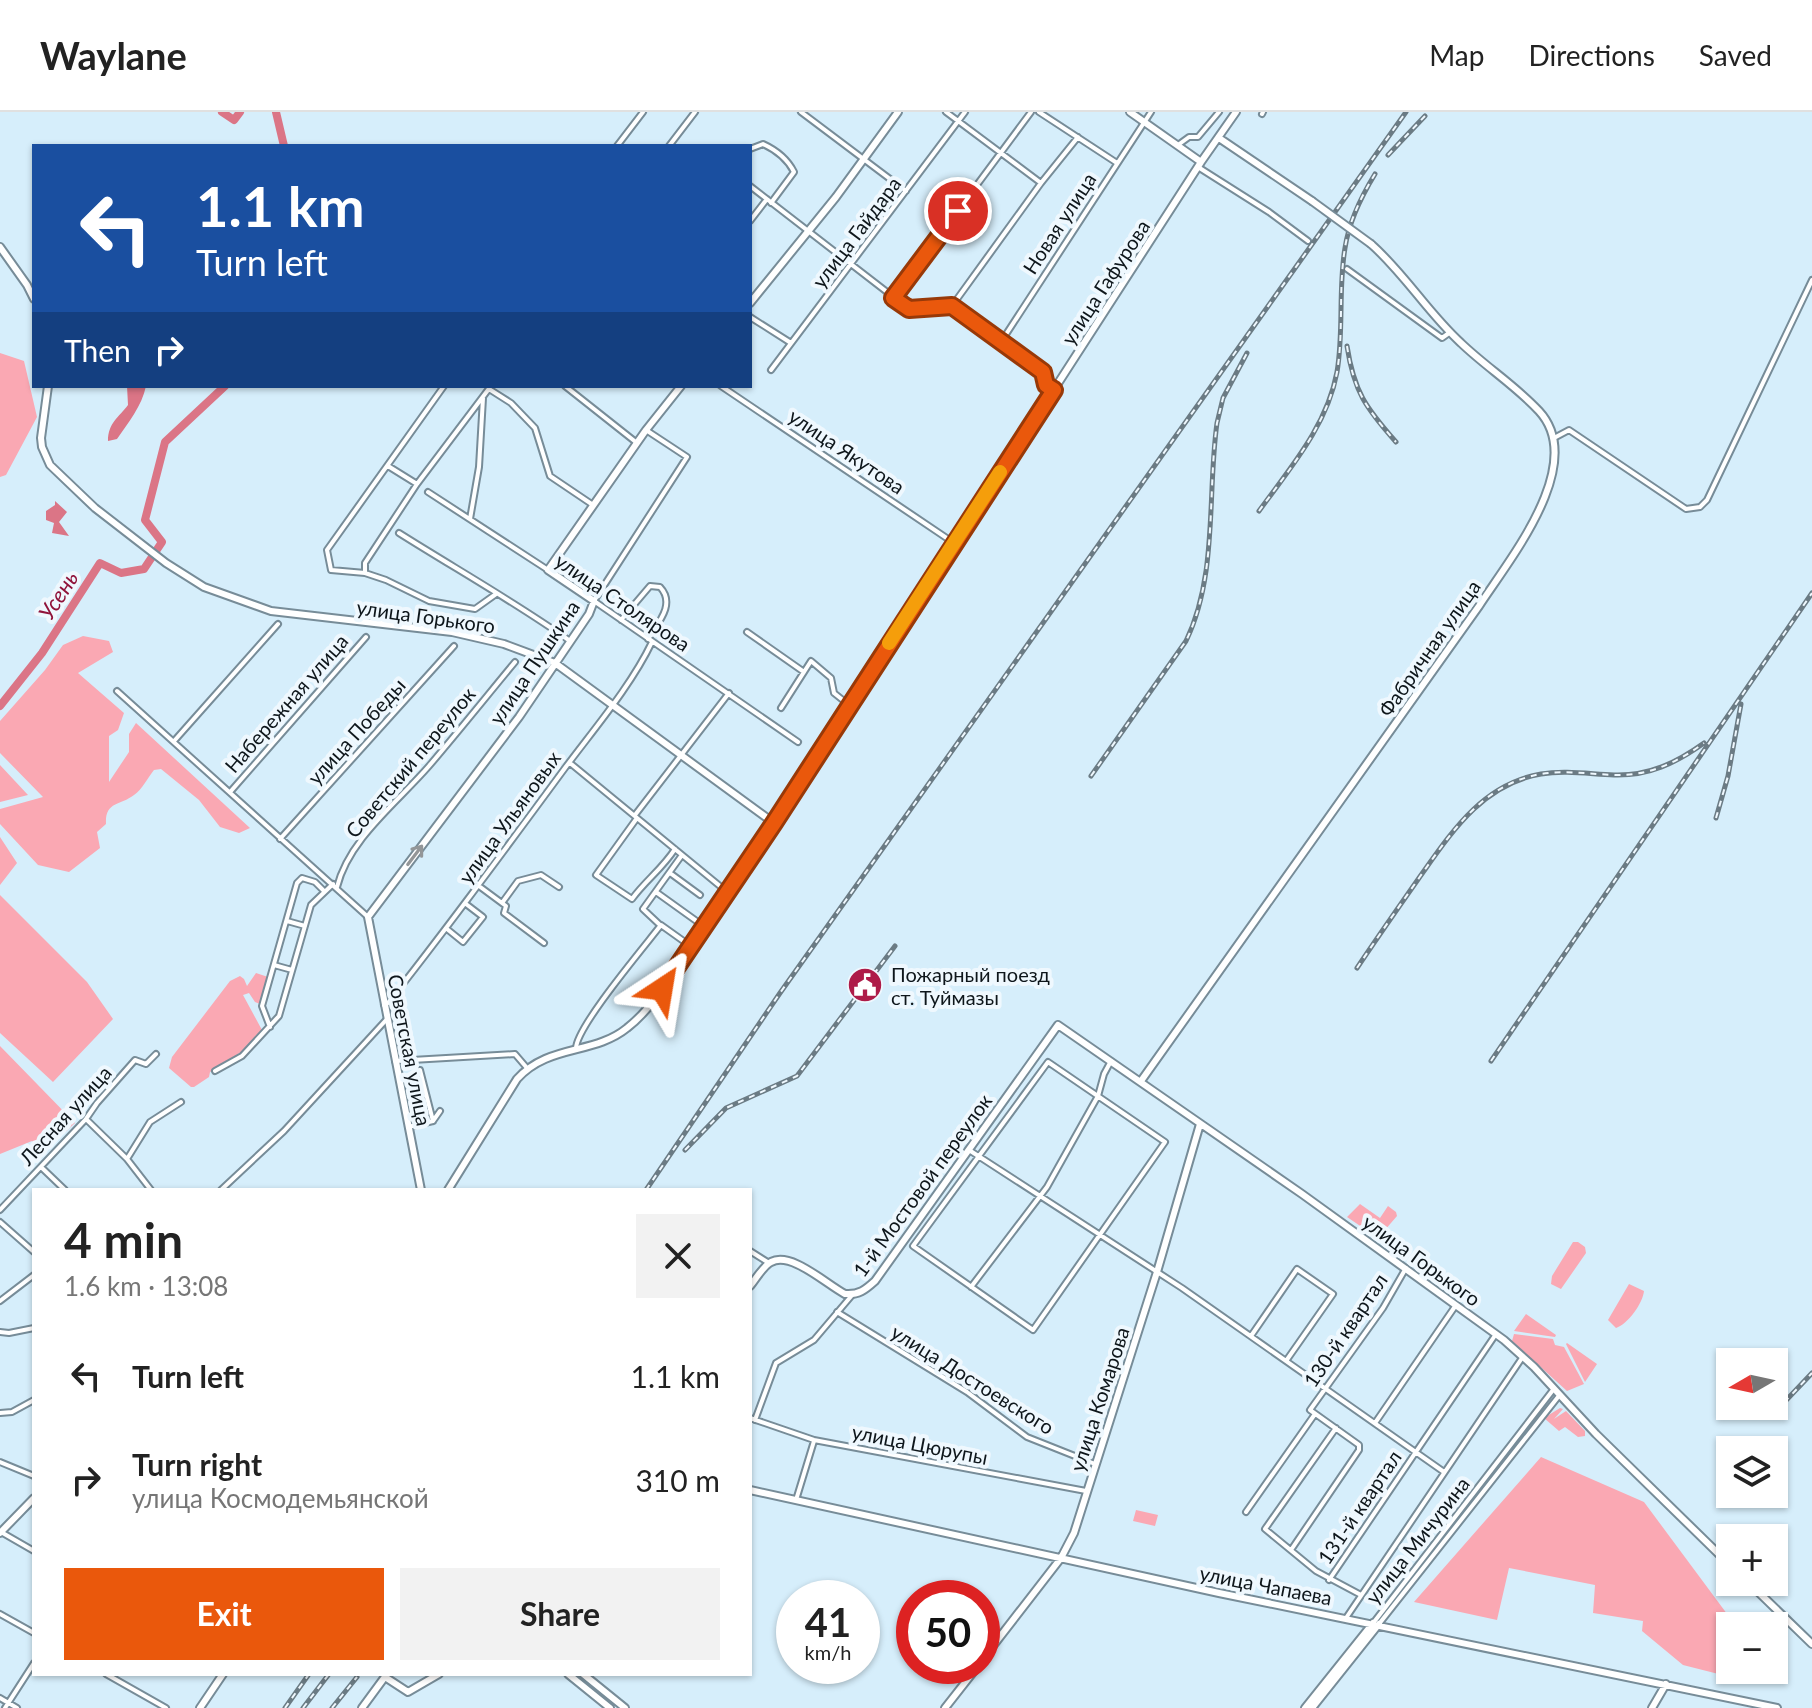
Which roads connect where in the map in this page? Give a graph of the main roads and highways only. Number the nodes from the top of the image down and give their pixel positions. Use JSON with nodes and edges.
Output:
{"nodes":[{"id":1,"x":898,"y":112,"type":"edge"},
{"id":2,"x":1130,"y":112,"type":"edge"},
{"id":3,"x":1236,"y":112,"type":"edge"},
{"id":4,"x":1219,"y":138,"type":"junction"},
{"id":5,"x":1199,"y":165,"type":"junction"},
{"id":6,"x":0,"y":247,"type":"edge"},
{"id":7,"x":32,"y":295,"type":"edge"},
{"id":8,"x":752,"y":301,"type":"edge"},
{"id":9,"x":48,"y":388,"type":"edge"},
{"id":10,"x":679,"y":388,"type":"edge"},
{"id":11,"x":594,"y":601,"type":"joint"},
{"id":12,"x":555,"y":663,"type":"junction"},
{"id":13,"x":774,"y":823,"type":"junction"},
{"id":14,"x":368,"y":917,"type":"joint"},
{"id":15,"x":1058,"y":1025,"type":"joint"},
{"id":16,"x":1141,"y":1081,"type":"junction"},
{"id":17,"x":1200,"y":1124,"type":"junction"},
{"id":18,"x":421,"y":1188,"type":"edge"},
{"id":19,"x":449,"y":1188,"type":"edge"},
{"id":20,"x":752,"y":1284,"type":"edge"},
{"id":21,"x":752,"y":1490,"type":"edge"},
{"id":22,"x":32,"y":1500,"type":"edge"},
{"id":23,"x":0,"y":1532,"type":"edge"},
{"id":24,"x":1716,"y":1551,"type":"edge"},
{"id":25,"x":1061,"y":1558,"type":"junction"},
{"id":26,"x":1762,"y":1596,"type":"edge"},
{"id":27,"x":1376,"y":1624,"type":"junction"},
{"id":28,"x":1000,"y":1637,"type":"edge"},
{"id":29,"x":1812,"y":1644,"type":"edge"},
{"id":30,"x":222,"y":1676,"type":"edge"},
{"id":31,"x":386,"y":1676,"type":"edge"},
{"id":32,"x":436,"y":1676,"type":"edge"},
{"id":33,"x":570,"y":1676,"type":"edge"},
{"id":34,"x":585,"y":1676,"type":"edge"},
{"id":35,"x":964,"y":1684,"type":"edge"},
{"id":36,"x":1666,"y":1684,"type":"junction"},
{"id":37,"x":200,"y":1708,"type":"edge"},
{"id":38,"x":362,"y":1708,"type":"edge"},
{"id":39,"x":610,"y":1708,"type":"edge"},
{"id":40,"x":625,"y":1708,"type":"edge"},
{"id":41,"x":945,"y":1708,"type":"edge"},
{"id":42,"x":1305,"y":1708,"type":"edge"},
{"id":43,"x":1312,"y":1708,"type":"edge"},
{"id":44,"x":1652,"y":1708,"type":"edge"},
{"id":45,"x":1777,"y":1708,"type":"edge"}],
"edges":[{"from":1,"to":8,"type":"main road"},
{"from":2,"to":5,"type":"main road"},
{"from":3,"to":4,"type":"main road","name":"улица Гафурова"},
{"from":4,"to":5,"type":"main road","name":"улица Гафурова"},
{"from":4,"to":16,"type":"main road","name":"Фабричная улица","bridge":true},
{"from":5,"to":13,"type":"main road","name":"улица Гафурова"},
{"from":6,"to":7,"type":"main road"},
{"from":9,"to":12,"type":"main road","name":"улица Горького"},
{"from":10,"to":11,"type":"main road","name":"улица Столярова"},
{"from":11,"to":12,"type":"main road","name":"улица Пушкина"},
{"from":12,"to":13,"type":"main road","name":"улица Горького"},
{"from":14,"to":12,"type":"main road","name":"улица Пушкина","one_way":true},
{"from":13,"to":19,"type":"main road","name":"улица Гафурова"},
{"from":14,"to":18,"type":"main road","name":"Советская улица"},
{"from":15,"to":16,"type":"main road","name":"улица Горького"},
{"from":15,"to":20,"type":"main road","name":"1-й Мостовой переулок"},
{"from":16,"to":17,"type":"main road","name":"улица Горького"},
{"from":17,"to":24,"type":"main road","name":"улица Горького"},
{"from":17,"to":25,"type":"main road","name":"улица Комарова"},
{"from":21,"to":25,"type":"main road","name":"улица Чапаева"},
{"from":22,"to":23,"type":"main road"},
{"from":25,"to":27,"type":"main road","name":"улица Чапаева"},
{"from":25,"to":28,"type":"main road","name":"улица Комарова"},
{"from":26,"to":29,"type":"main road"},
{"from":27,"to":36,"type":"main road","name":"улица Чапаева"},
{"from":27,"to":42,"type":"main road","name":"улица Мичурина"},
{"from":27,"to":43,"type":"main road","name":"улица Мичурина"},
{"from":30,"to":37,"type":"main road"},
{"from":31,"to":32,"type":"main road"},
{"from":31,"to":38,"type":"main road"},
{"from":33,"to":39,"type":"main road"},
{"from":34,"to":40,"type":"main road"},
{"from":35,"to":41,"type":"main road"},
{"from":36,"to":44,"type":"main road"},
{"from":36,"to":45,"type":"main road","name":"улица Чапаева"}]}
